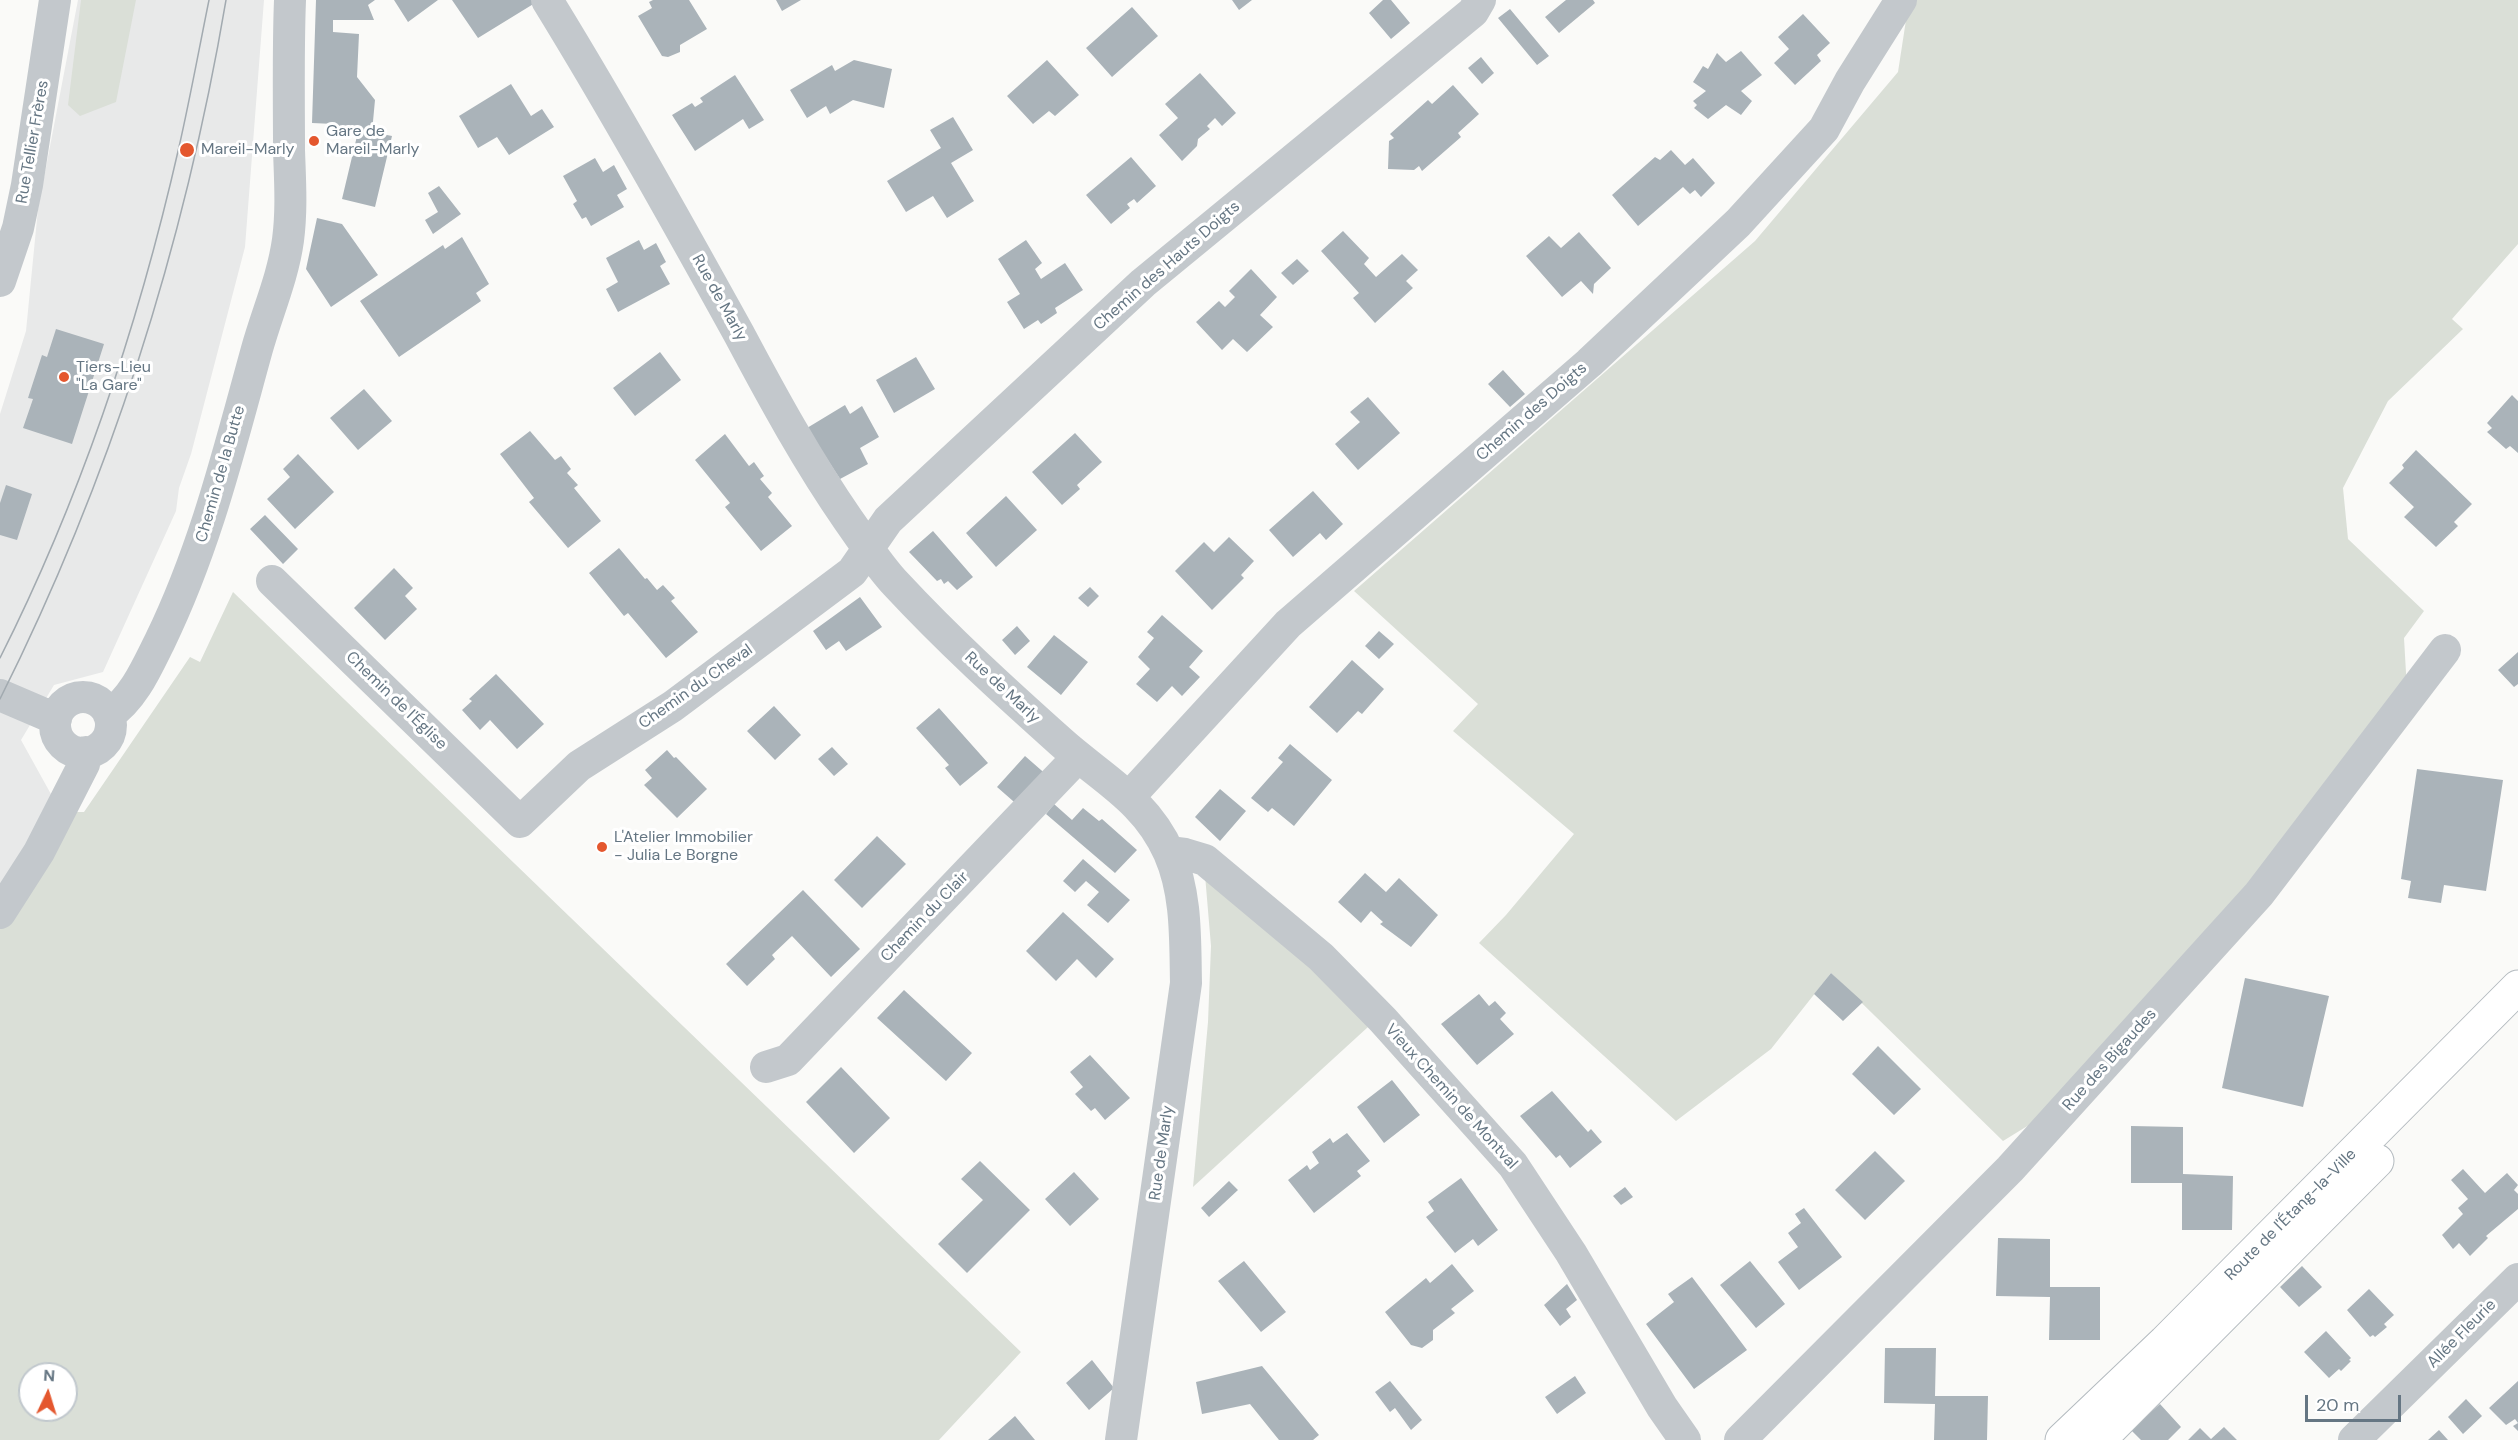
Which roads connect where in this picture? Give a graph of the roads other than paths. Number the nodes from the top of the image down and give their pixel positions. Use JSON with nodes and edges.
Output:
{"nodes":[{"id":1,"x":56,"y":0,"type":"edge"},
{"id":2,"x":290,"y":0,"type":"edge"},
{"id":3,"x":546,"y":0,"type":"edge"},
{"id":4,"x":1480,"y":0,"type":"edge"},
{"id":5,"x":1902,"y":0,"type":"edge"},
{"id":6,"x":13,"y":188,"type":"edge"},
{"id":7,"x":0,"y":279,"type":"edge"},
{"id":8,"x":868,"y":549,"type":"junction"},
{"id":9,"x":272,"y":581,"type":"dead end"},
{"id":10,"x":2445,"y":650,"type":"dead end"},
{"id":11,"x":0,"y":694,"type":"edge"},
{"id":12,"x":109,"y":715,"type":"junction"},
{"id":13,"x":56,"y":719,"type":"junction"},
{"id":14,"x":86,"y":752,"type":"junction"},
{"id":15,"x":1078,"y":757,"type":"junction"},
{"id":16,"x":1130,"y":796,"type":"junction"},
{"id":17,"x":520,"y":822,"type":"joint"},
{"id":18,"x":1168,"y":852,"type":"junction"},
{"id":19,"x":0,"y":913,"type":"edge"},
{"id":20,"x":2518,"y":987,"type":"edge"},
{"id":21,"x":2518,"y":1018,"type":"edge"},
{"id":22,"x":766,"y":1067,"type":"dead end"},
{"id":23,"x":2518,"y":1279,"type":"edge"},
{"id":24,"x":1121,"y":1440,"type":"edge"},
{"id":25,"x":1685,"y":1440,"type":"edge"},
{"id":26,"x":1740,"y":1440,"type":"edge"},
{"id":27,"x":2062,"y":1440,"type":"edge"},
{"id":28,"x":2099,"y":1440,"type":"edge"},
{"id":29,"x":2354,"y":1440,"type":"edge"}],
"edges":[{"from":1,"to":6,"type":"street","name":"Rue Tellier Frères"},
{"from":2,"to":12,"type":"street","name":"Chemin de la Butte"},
{"from":3,"to":8,"type":"street","name":"Rue de Marly"},
{"from":4,"to":8,"type":"street","name":"Chemin des Hauts Doigts"},
{"from":5,"to":16,"type":"street","name":"Chemin des Doigts"},
{"from":6,"to":7,"type":"street","name":"Rue Tellier Frères"},
{"from":8,"to":15,"type":"street","name":"Rue de Marly"},
{"from":8,"to":17,"type":"street","name":"Chemin du Cheval"},
{"from":9,"to":17,"type":"street","name":"Chemin de l'Église"},
{"from":10,"to":26,"type":"street","name":"Rue des Bigaudes"},
{"from":11,"to":13,"type":"street"},
{"from":12,"to":13,"type":"street"},
{"from":12,"to":14,"type":"street"},
{"from":13,"to":14,"type":"street"},
{"from":14,"to":19,"type":"street"},
{"from":15,"to":16,"type":"street","name":"Rue de Marly"},
{"from":15,"to":22,"type":"street","name":"Chemin du Clair"},
{"from":16,"to":18,"type":"street","name":"Rue de Marly"},
{"from":18,"to":24,"type":"street","name":"Rue de Marly"},
{"from":18,"to":25,"type":"street","name":"Vieux Chemin de Montval"},
{"from":20,"to":27,"type":"street","name":"Route de l'Étang-la-Ville"},
{"from":21,"to":28,"type":"street","name":"Route de l'Étang-la-Ville"},
{"from":23,"to":29,"type":"street","name":"Allée Fleurie"}]}
